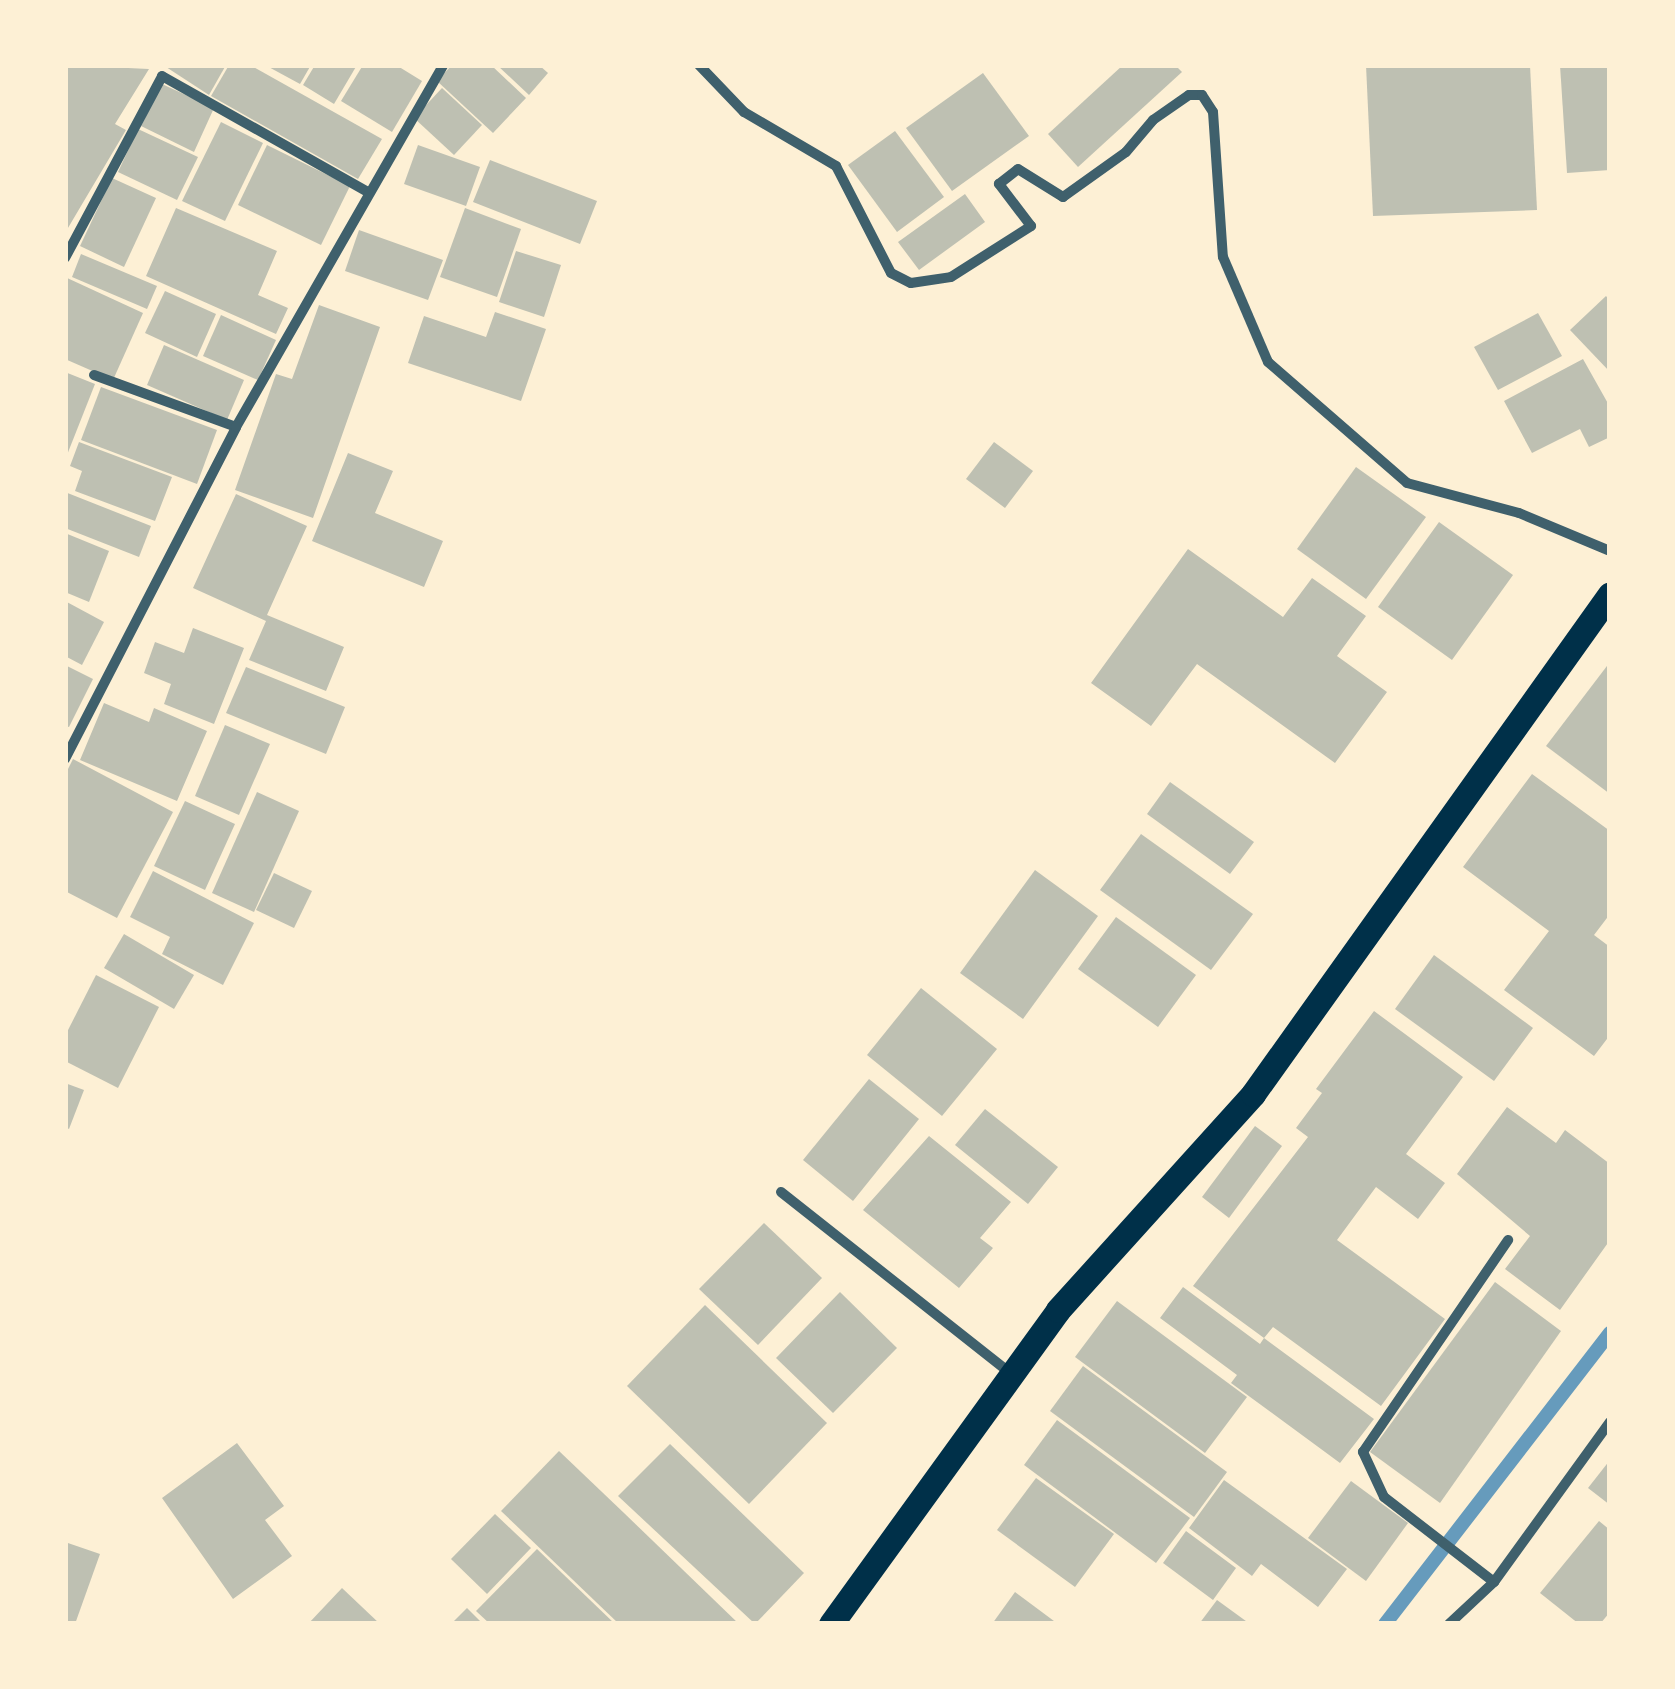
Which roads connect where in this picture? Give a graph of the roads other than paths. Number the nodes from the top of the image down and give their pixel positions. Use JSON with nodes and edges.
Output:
{"nodes":[{"id":1,"x":442,"y":65,"type":"edge"},
{"id":2,"x":700,"y":65,"type":"edge"},
{"id":3,"x":366,"y":190,"type":"junction"},
{"id":4,"x":65,"y":258,"type":"edge"},
{"id":5,"x":94,"y":375,"type":"dead end"},
{"id":6,"x":236,"y":427,"type":"junction"},
{"id":7,"x":1610,"y":551,"type":"edge"},
{"id":8,"x":1610,"y":594,"type":"edge"},
{"id":9,"x":65,"y":758,"type":"edge"},
{"id":10,"x":781,"y":1192,"type":"dead end"},
{"id":11,"x":1508,"y":1240,"type":"dead end"},
{"id":12,"x":1014,"y":1376,"type":"junction"},
{"id":13,"x":1610,"y":1422,"type":"edge"},
{"id":14,"x":1494,"y":1582,"type":"junction"},
{"id":15,"x":831,"y":1624,"type":"edge"},
{"id":16,"x":1449,"y":1624,"type":"edge"}],
"edges":[{"from":1,"to":3,"type":"street"},
{"from":2,"to":7,"type":"street"},
{"from":3,"to":4,"type":"street"},
{"from":3,"to":6,"type":"street"},
{"from":5,"to":6,"type":"street"},
{"from":6,"to":9,"type":"street"},
{"from":8,"to":12,"type":"main road"},
{"from":10,"to":12,"type":"street"},
{"from":11,"to":14,"type":"street"},
{"from":12,"to":15,"type":"main road"},
{"from":13,"to":14,"type":"street"},
{"from":14,"to":16,"type":"street"}]}
